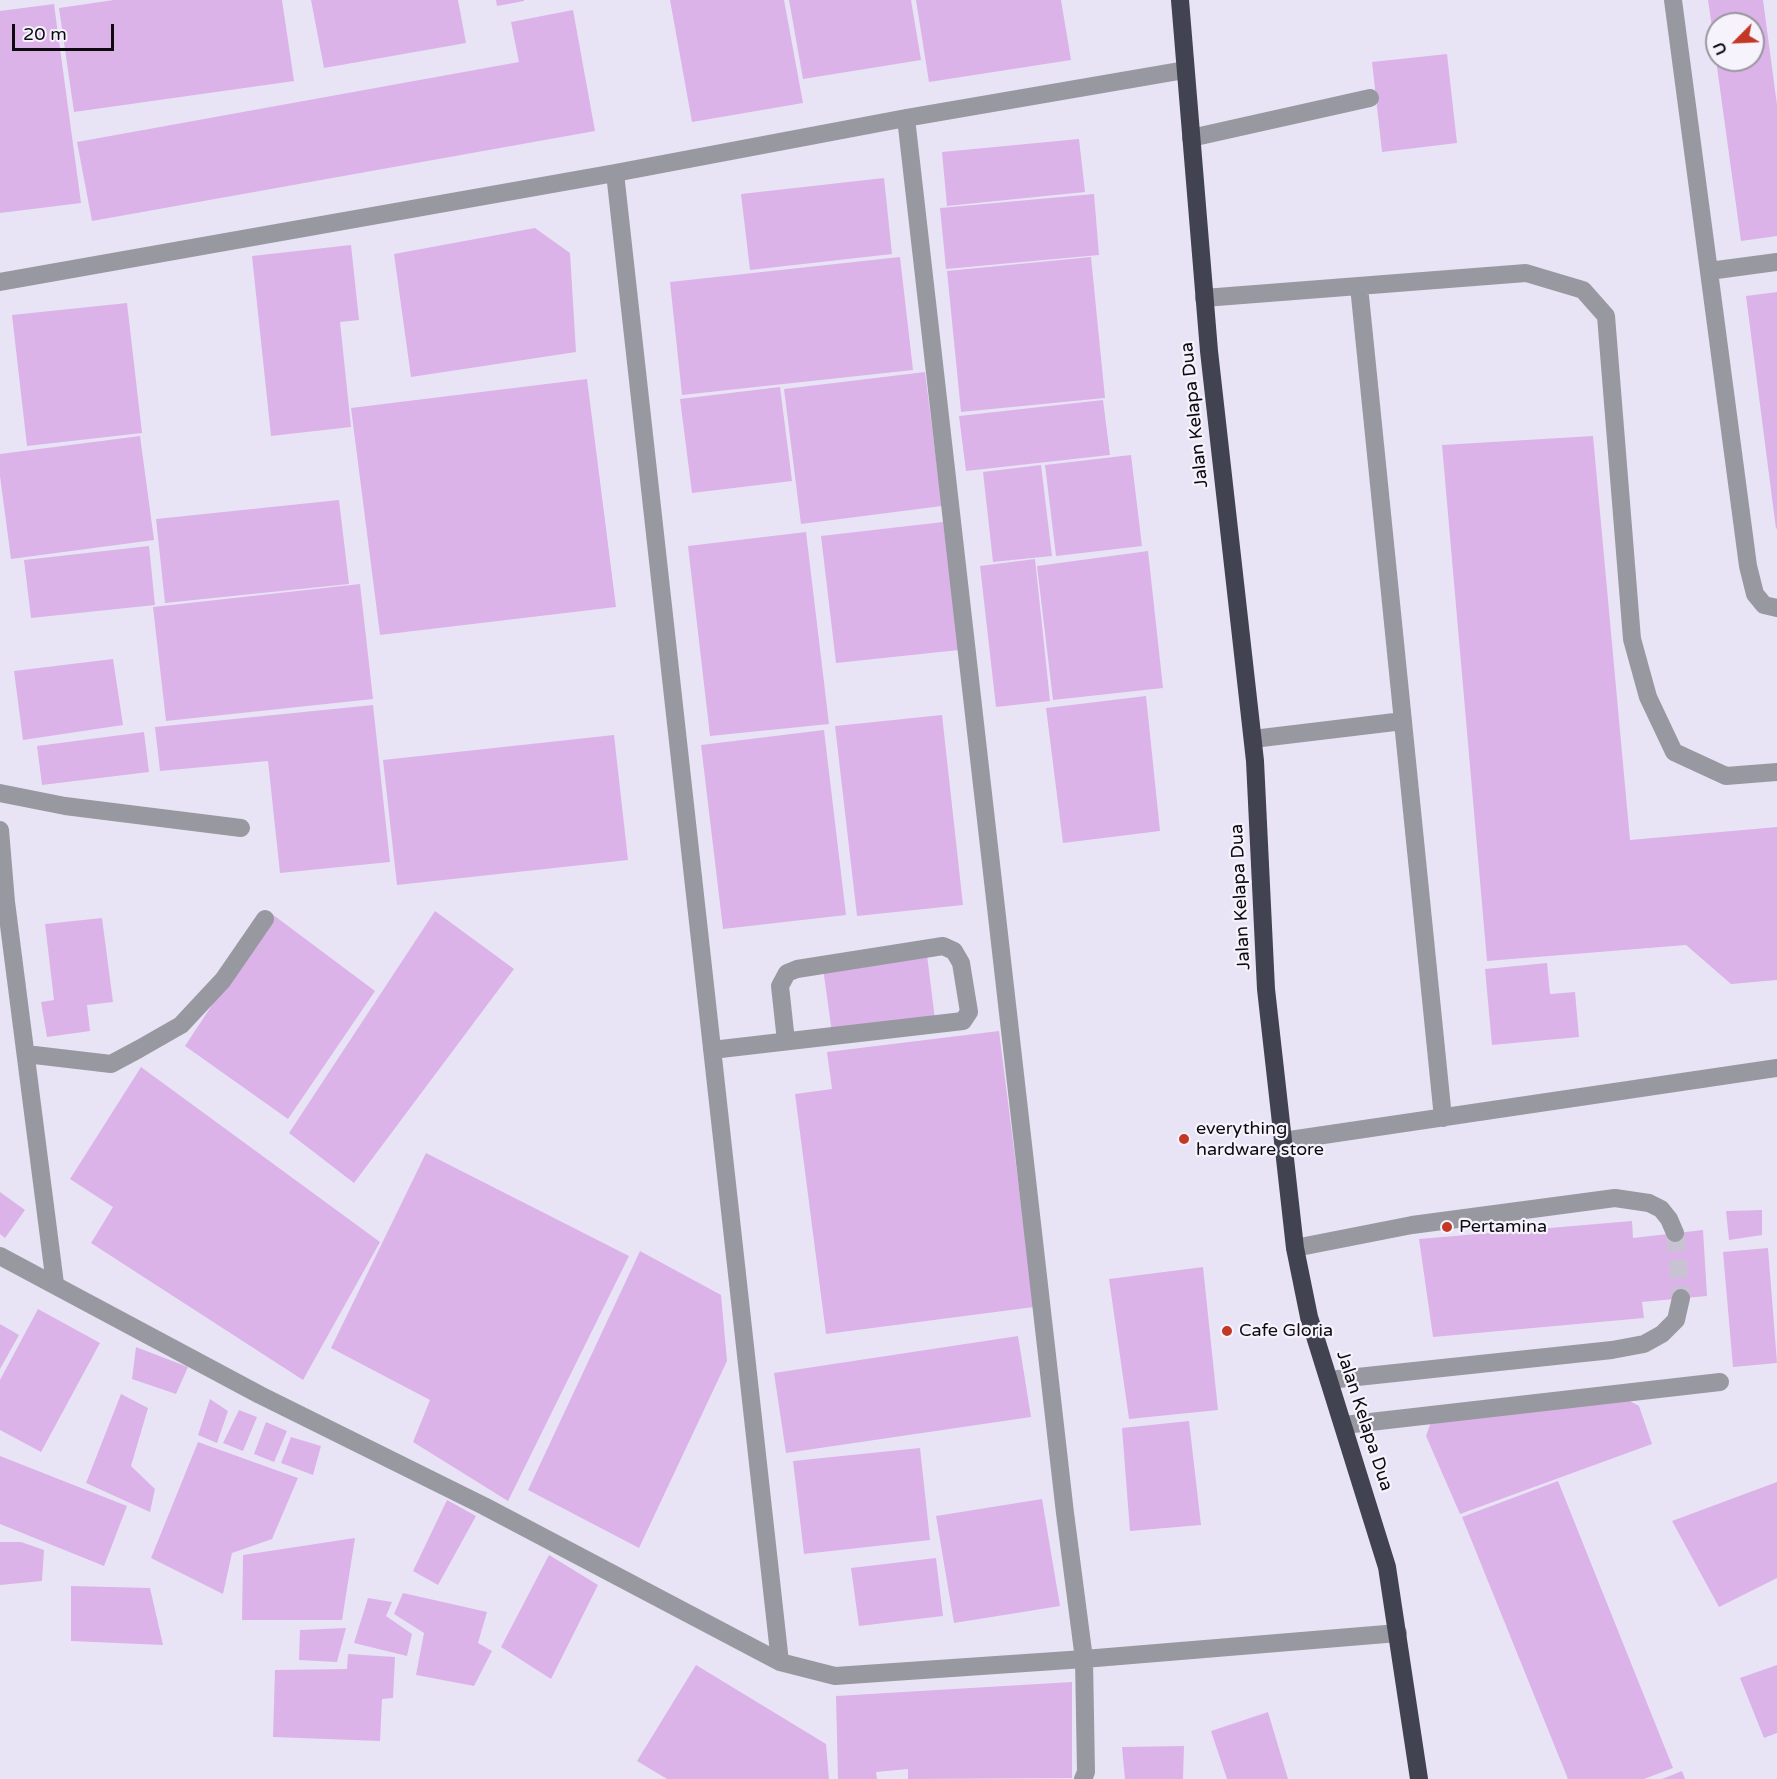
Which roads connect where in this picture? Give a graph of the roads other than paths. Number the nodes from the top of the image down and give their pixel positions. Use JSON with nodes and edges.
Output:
{"nodes":[{"id":1,"x":1182,"y":0,"type":"edge"},
{"id":2,"x":1673,"y":0,"type":"edge"},
{"id":3,"x":1185,"y":70,"type":"junction"},
{"id":4,"x":1370,"y":98,"type":"dead end"},
{"id":5,"x":906,"y":118,"type":"junction"},
{"id":6,"x":1191,"y":138,"type":"junction"},
{"id":7,"x":615,"y":174,"type":"junction"},
{"id":8,"x":1777,"y":262,"type":"edge"},
{"id":9,"x":1709,"y":271,"type":"junction"},
{"id":10,"x":0,"y":282,"type":"edge"},
{"id":11,"x":1359,"y":286,"type":"junction"},
{"id":12,"x":1204,"y":298,"type":"junction"},
{"id":13,"x":1777,"y":608,"type":"edge"},
{"id":14,"x":1403,"y":721,"type":"junction"},
{"id":15,"x":1252,"y":739,"type":"junction"},
{"id":16,"x":1777,"y":772,"type":"edge"},
{"id":17,"x":0,"y":793,"type":"edge"},
{"id":18,"x":241,"y":828,"type":"dead end"},
{"id":19,"x":0,"y":830,"type":"edge"},
{"id":20,"x":265,"y":919,"type":"dead end"},
{"id":21,"x":786,"y":1041,"type":"junction"},
{"id":22,"x":712,"y":1050,"type":"junction"},
{"id":23,"x":26,"y":1053,"type":"junction"},
{"id":24,"x":1777,"y":1068,"type":"edge"},
{"id":25,"x":1443,"y":1118,"type":"junction"},
{"id":26,"x":1283,"y":1141,"type":"junction"},
{"id":27,"x":1675,"y":1233,"type":"tunnel mouth"},
{"id":28,"x":1295,"y":1248,"type":"junction"},
{"id":29,"x":0,"y":1256,"type":"edge"},
{"id":30,"x":55,"y":1284,"type":"junction"},
{"id":31,"x":1681,"y":1298,"type":"tunnel mouth"},
{"id":32,"x":1329,"y":1380,"type":"junction"},
{"id":33,"x":1720,"y":1382,"type":"dead end"},
{"id":34,"x":1344,"y":1425,"type":"junction"},
{"id":35,"x":1398,"y":1633,"type":"junction"},
{"id":36,"x":1084,"y":1659,"type":"junction"},
{"id":37,"x":780,"y":1662,"type":"junction"},
{"id":38,"x":1083,"y":1779,"type":"edge"},
{"id":39,"x":1419,"y":1779,"type":"edge"}],
"edges":[{"from":1,"to":3,"type":"highway","name":"Jalan Kelapa Dua"},
{"from":2,"to":9,"type":"street"},
{"from":3,"to":5,"type":"street"},
{"from":3,"to":6,"type":"highway","name":"Jalan Kelapa Dua"},
{"from":4,"to":6,"type":"street"},
{"from":5,"to":7,"type":"street"},
{"from":5,"to":36,"type":"street"},
{"from":6,"to":12,"type":"highway","name":"Jalan Kelapa Dua"},
{"from":7,"to":10,"type":"street"},
{"from":7,"to":22,"type":"street"},
{"from":8,"to":9,"type":"street"},
{"from":9,"to":13,"type":"street"},
{"from":11,"to":12,"type":"street"},
{"from":11,"to":14,"type":"street"},
{"from":11,"to":16,"type":"street"},
{"from":12,"to":15,"type":"highway","name":"Jalan Kelapa Dua"},
{"from":14,"to":15,"type":"street"},
{"from":14,"to":25,"type":"street"},
{"from":15,"to":26,"type":"highway","name":"Jalan Kelapa Dua"},
{"from":17,"to":18,"type":"street"},
{"from":19,"to":23,"type":"street"},
{"from":20,"to":23,"type":"street"},
{"from":21,"to":21,"type":"street"},
{"from":21,"to":22,"type":"street"},
{"from":22,"to":37,"type":"street"},
{"from":23,"to":30,"type":"street"},
{"from":24,"to":25,"type":"street"},
{"from":25,"to":26,"type":"street"},
{"from":26,"to":28,"type":"highway","name":"Jalan Kelapa Dua"},
{"from":27,"to":28,"type":"street"},
{"from":28,"to":32,"type":"highway","name":"Jalan Kelapa Dua"},
{"from":29,"to":30,"type":"street"},
{"from":30,"to":37,"type":"street"},
{"from":31,"to":32,"type":"street"},
{"from":32,"to":34,"type":"highway","name":"Jalan Kelapa Dua"},
{"from":33,"to":34,"type":"street"},
{"from":34,"to":35,"type":"highway","name":"Jalan Kelapa Dua"},
{"from":35,"to":36,"type":"street"},
{"from":35,"to":39,"type":"highway","name":"Jalan Kelapa Dua"},
{"from":36,"to":37,"type":"street"},
{"from":36,"to":38,"type":"street"}]}
